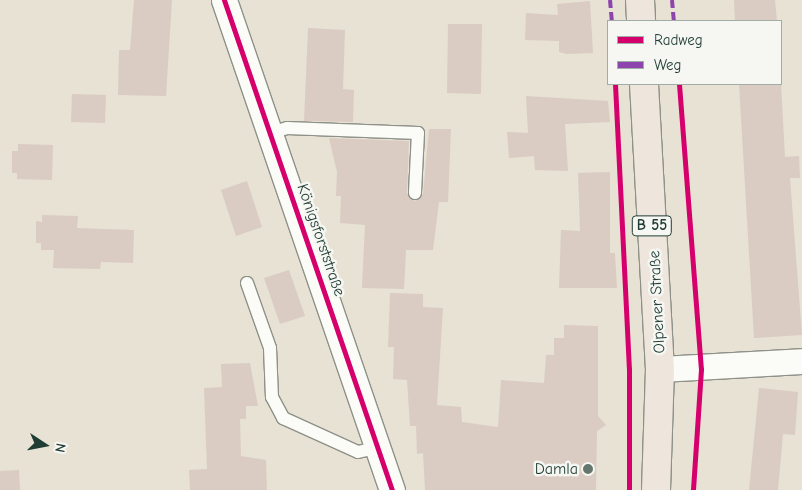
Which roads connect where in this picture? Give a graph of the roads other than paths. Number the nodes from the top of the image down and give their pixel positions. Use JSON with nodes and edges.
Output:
{"nodes":[{"id":1,"x":224,"y":0,"type":"edge"},
{"id":2,"x":640,"y":0,"type":"edge"},
{"id":3,"x":641,"y":20,"type":"edge"},
{"id":4,"x":644,"y":85,"type":"edge"},
{"id":5,"x":270,"y":132,"type":"junction"},
{"id":6,"x":415,"y":194,"type":"dead end"},
{"id":7,"x":247,"y":282,"type":"dead end"},
{"id":8,"x":802,"y":361,"type":"edge"},
{"id":9,"x":660,"y":369,"type":"junction"},
{"id":10,"x":380,"y":447,"type":"junction"},
{"id":11,"x":392,"y":490,"type":"edge"},
{"id":12,"x":656,"y":490,"type":"edge"}],
"edges":[{"from":1,"to":5,"type":"street","name":"Königsforststraße"},
{"from":2,"to":3,"type":"main road"},
{"from":4,"to":9,"type":"main road","name":"Olpener Straße","number":"B 55"},
{"from":5,"to":6,"type":"lane"},
{"from":5,"to":10,"type":"street","name":"Königsforststraße"},
{"from":7,"to":10,"type":"lane"},
{"from":8,"to":9,"type":"street"},
{"from":9,"to":12,"type":"main road","name":"Olpener Straße","number":"B 55"},
{"from":10,"to":11,"type":"street","name":"Königsforststraße"}]}
